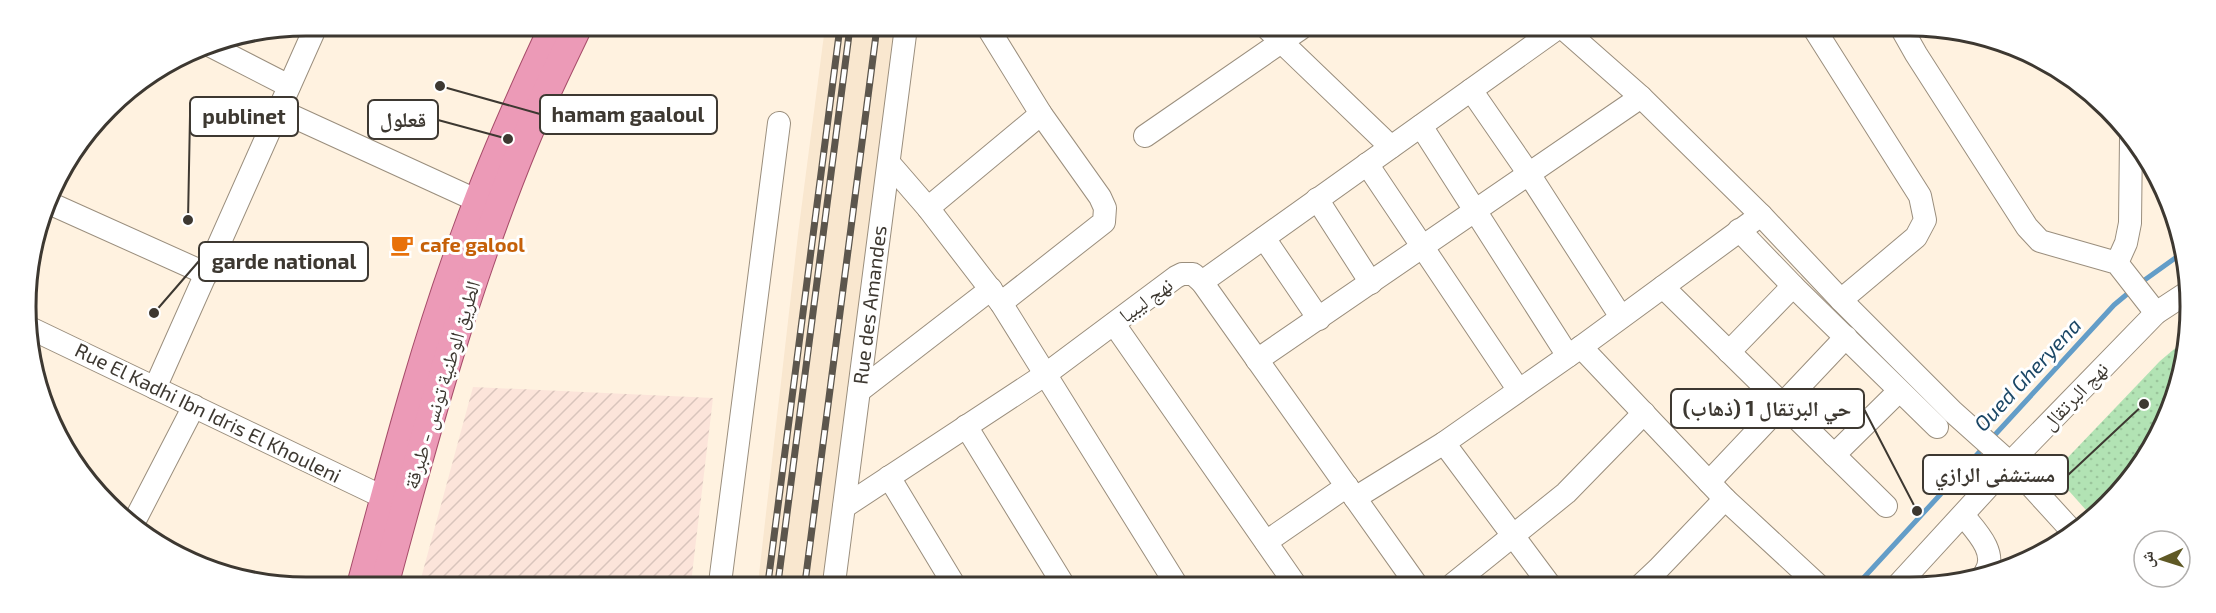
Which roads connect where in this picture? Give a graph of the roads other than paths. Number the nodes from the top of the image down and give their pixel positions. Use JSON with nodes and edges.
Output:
{"nodes":[{"id":1,"x":312,"y":36,"type":"edge"},
{"id":2,"x":550,"y":36,"type":"edge"},
{"id":3,"x":573,"y":36,"type":"edge"},
{"id":4,"x":993,"y":36,"type":"edge"},
{"id":5,"x":1273,"y":36,"type":"edge"},
{"id":6,"x":1275,"y":36,"type":"edge"},
{"id":7,"x":1548,"y":36,"type":"edge"},
{"id":8,"x":1572,"y":36,"type":"edge"},
{"id":9,"x":1819,"y":36,"type":"edge"},
{"id":10,"x":1907,"y":36,"type":"edge"},
{"id":11,"x":905,"y":37,"type":"edge"},
{"id":12,"x":219,"y":50,"type":"edge"},
{"id":13,"x":289,"y":86,"type":"junction"},
{"id":14,"x":1471,"y":90,"type":"junction"},
{"id":15,"x":1641,"y":97,"type":"junction"},
{"id":16,"x":279,"y":110,"type":"junction"},
{"id":17,"x":1041,"y":114,"type":"junction"},
{"id":18,"x":779,"y":123,"type":"dead end"},
{"id":19,"x":1421,"y":126,"type":"junction"},
{"id":20,"x":1145,"y":136,"type":"dead end"},
{"id":21,"x":1391,"y":147,"type":"junction"},
{"id":22,"x":2131,"y":152,"type":"edge"},
{"id":23,"x":889,"y":163,"type":"junction"},
{"id":24,"x":1367,"y":164,"type":"junction"},
{"id":25,"x":1529,"y":174,"type":"junction"},
{"id":26,"x":1317,"y":199,"type":"junction"},
{"id":27,"x":478,"y":201,"type":"junction"},
{"id":28,"x":56,"y":206,"type":"edge"},
{"id":29,"x":928,"y":208,"type":"junction"},
{"id":30,"x":1475,"y":212,"type":"junction"},
{"id":31,"x":1761,"y":215,"type":"junction"},
{"id":32,"x":1739,"y":230,"type":"junction"},
{"id":33,"x":1264,"y":238,"type":"junction"},
{"id":34,"x":1423,"y":247,"type":"junction"},
{"id":35,"x":2119,"y":266,"type":"junction"},
{"id":36,"x":207,"y":274,"type":"junction"},
{"id":37,"x":1202,"y":282,"type":"junction"},
{"id":38,"x":1371,"y":283,"type":"junction"},
{"id":39,"x":1793,"y":286,"type":"junction"},
{"id":40,"x":1662,"y":287,"type":"junction"},
{"id":41,"x":996,"y":296,"type":"junction"},
{"id":42,"x":2179,"y":296,"type":"edge"},
{"id":43,"x":1841,"y":300,"type":"junction"},
{"id":44,"x":2150,"y":306,"type":"junction"},
{"id":45,"x":1621,"y":317,"type":"junction"},
{"id":46,"x":1319,"y":319,"type":"junction"},
{"id":47,"x":1114,"y":324,"type":"junction"},
{"id":48,"x":37,"y":332,"type":"edge"},
{"id":49,"x":1846,"y":338,"type":"junction"},
{"id":50,"x":1574,"y":351,"type":"junction"},
{"id":51,"x":1729,"y":352,"type":"junction"},
{"id":52,"x":1257,"y":360,"type":"junction"},
{"id":53,"x":1046,"y":374,"type":"junction"},
{"id":54,"x":155,"y":388,"type":"junction"},
{"id":55,"x":1518,"y":389,"type":"junction"},
{"id":56,"x":859,"y":391,"type":"junction"},
{"id":57,"x":1899,"y":391,"type":"junction"},
{"id":58,"x":1783,"y":404,"type":"junction"},
{"id":59,"x":194,"y":406,"type":"junction"},
{"id":60,"x":1644,"y":413,"type":"junction"},
{"id":61,"x":1945,"y":419,"type":"junction"},
{"id":62,"x":966,"y":426,"type":"junction"},
{"id":63,"x":1444,"y":443,"type":"junction"},
{"id":64,"x":1834,"y":455,"type":"junction"},
{"id":65,"x":2003,"y":458,"type":"junction"},
{"id":66,"x":889,"y":477,"type":"junction"},
{"id":67,"x":1709,"y":482,"type":"junction"},
{"id":68,"x":1351,"y":492,"type":"junction"},
{"id":69,"x":385,"y":498,"type":"junction"},
{"id":70,"x":1725,"y":499,"type":"junction"},
{"id":71,"x":1886,"y":506,"type":"dead end"},
{"id":72,"x":844,"y":507,"type":"junction"},
{"id":73,"x":1963,"y":515,"type":"junction"},
{"id":74,"x":137,"y":517,"type":"edge"},
{"id":75,"x":2067,"y":526,"type":"edge"},
{"id":76,"x":1514,"y":535,"type":"junction"},
{"id":77,"x":1266,"y":542,"type":"junction"},
{"id":78,"x":1988,"y":566,"type":"edge"},
{"id":79,"x":363,"y":577,"type":"edge"},
{"id":80,"x":386,"y":577,"type":"edge"},
{"id":81,"x":721,"y":577,"type":"edge"},
{"id":82,"x":835,"y":577,"type":"edge"},
{"id":83,"x":949,"y":577,"type":"edge"},
{"id":84,"x":1059,"y":577,"type":"edge"},
{"id":85,"x":1172,"y":577,"type":"edge"},
{"id":86,"x":1290,"y":577,"type":"edge"},
{"id":87,"x":1411,"y":577,"type":"edge"},
{"id":88,"x":1462,"y":577,"type":"edge"},
{"id":89,"x":1544,"y":577,"type":"edge"},
{"id":90,"x":1650,"y":577,"type":"edge"},
{"id":91,"x":1804,"y":577,"type":"edge"},
{"id":92,"x":1905,"y":577,"type":"edge"}],
"edges":[{"from":1,"to":13,"type":"street"},
{"from":2,"to":27,"type":"main road","name":"الطريق الوطنية تونس - طبرقة"},
{"from":3,"to":80,"type":"main road","name":"الطريق الوطنية تونس - طبرقة"},
{"from":4,"to":17,"type":"street"},
{"from":5,"to":20,"type":"street"},
{"from":6,"to":21,"type":"street"},
{"from":7,"to":14,"type":"street"},
{"from":8,"to":15,"type":"street"},
{"from":9,"to":43,"type":"street"},
{"from":10,"to":35,"type":"street"},
{"from":11,"to":23,"type":"street","name":"Rue des Amandes"},
{"from":12,"to":13,"type":"street"},
{"from":13,"to":16,"type":"street"},
{"from":14,"to":19,"type":"street"},
{"from":14,"to":25,"type":"street"},
{"from":15,"to":25,"type":"street"},
{"from":15,"to":31,"type":"street"},
{"from":16,"to":27,"type":"street"},
{"from":16,"to":36,"type":"street"},
{"from":17,"to":29,"type":"street"},
{"from":17,"to":41,"type":"street"},
{"from":18,"to":81,"type":"street"},
{"from":19,"to":21,"type":"street"},
{"from":19,"to":30,"type":"street"},
{"from":21,"to":24,"type":"street"},
{"from":22,"to":35,"type":"street"},
{"from":23,"to":29,"type":"street"},
{"from":23,"to":56,"type":"street","name":"Rue des Amandes"},
{"from":24,"to":26,"type":"street"},
{"from":24,"to":34,"type":"street"},
{"from":25,"to":30,"type":"street"},
{"from":25,"to":45,"type":"street"},
{"from":26,"to":33,"type":"street"},
{"from":26,"to":38,"type":"street"},
{"from":27,"to":69,"type":"main road","name":"الطريق الوطنية تونس - طبرقة"},
{"from":28,"to":36,"type":"street"},
{"from":29,"to":41,"type":"street"},
{"from":30,"to":34,"type":"street"},
{"from":30,"to":50,"type":"street"},
{"from":31,"to":32,"type":"street"},
{"from":31,"to":43,"type":"street"},
{"from":32,"to":39,"type":"street"},
{"from":32,"to":40,"type":"street"},
{"from":33,"to":37,"type":"street"},
{"from":33,"to":46,"type":"street"},
{"from":34,"to":38,"type":"street"},
{"from":34,"to":55,"type":"street"},
{"from":35,"to":44,"type":"street"},
{"from":36,"to":54,"type":"street"},
{"from":37,"to":47,"type":"street","name":"نهج ليبيا"},
{"from":37,"to":52,"type":"street","name":"نهج ليبيا"},
{"from":38,"to":46,"type":"street"},
{"from":39,"to":49,"type":"street"},
{"from":39,"to":51,"type":"street"},
{"from":40,"to":45,"type":"street"},
{"from":40,"to":51,"type":"street"},
{"from":41,"to":53,"type":"street"},
{"from":41,"to":56,"type":"street"},
{"from":42,"to":44,"type":"street","name":"نهج البرتقال"},
{"from":43,"to":61,"type":"street"},
{"from":44,"to":65,"type":"street","name":"نهج البرتقال"},
{"from":45,"to":50,"type":"street"},
{"from":46,"to":52,"type":"street"},
{"from":47,"to":53,"type":"street","name":"نهج ليبيا"},
{"from":47,"to":77,"type":"street"},
{"from":48,"to":54,"type":"street","name":"Rue El Kadhi Ibn Idris El Khouleni"},
{"from":49,"to":57,"type":"street"},
{"from":49,"to":58,"type":"street"},
{"from":50,"to":55,"type":"street"},
{"from":50,"to":60,"type":"street"},
{"from":51,"to":58,"type":"street"},
{"from":52,"to":68,"type":"street","name":"نهج ليبيا"},
{"from":53,"to":62,"type":"street","name":"نهج ليبيا"},
{"from":53,"to":85,"type":"street"},
{"from":54,"to":59,"type":"street","name":"Rue El Kadhi Ibn Idris El Khouleni"},
{"from":55,"to":63,"type":"street"},
{"from":56,"to":72,"type":"street","name":"Rue des Amandes"},
{"from":57,"to":61,"type":"street"},
{"from":57,"to":64,"type":"street"},
{"from":58,"to":64,"type":"street"},
{"from":58,"to":67,"type":"street"},
{"from":59,"to":69,"type":"street","name":"Rue El Kadhi Ibn Idris El Khouleni"},
{"from":59,"to":74,"type":"street"},
{"from":60,"to":67,"type":"street"},
{"from":60,"to":76,"type":"street"},
{"from":61,"to":65,"type":"street"},
{"from":62,"to":66,"type":"street","name":"نهج ليبيا"},
{"from":62,"to":84,"type":"street"},
{"from":63,"to":68,"type":"street"},
{"from":63,"to":76,"type":"street"},
{"from":64,"to":71,"type":"street"},
{"from":65,"to":73,"type":"street","name":"نهج البرتقال"},
{"from":65,"to":75,"type":"street"},
{"from":66,"to":72,"type":"street","name":"نهج ليبيا"},
{"from":66,"to":83,"type":"street"},
{"from":67,"to":70,"type":"street"},
{"from":68,"to":77,"type":"street"},
{"from":68,"to":87,"type":"street","name":"نهج ليبيا"},
{"from":69,"to":79,"type":"main road","name":"الطريق الوطنية تونس - طبرقة"},
{"from":70,"to":90,"type":"street"},
{"from":70,"to":91,"type":"street"},
{"from":72,"to":82,"type":"street","name":"Rue des Amandes"},
{"from":73,"to":78,"type":"street"},
{"from":73,"to":92,"type":"street","name":"نهج البرتقال"},
{"from":76,"to":88,"type":"street"},
{"from":76,"to":89,"type":"street"},
{"from":77,"to":86,"type":"street"}]}
